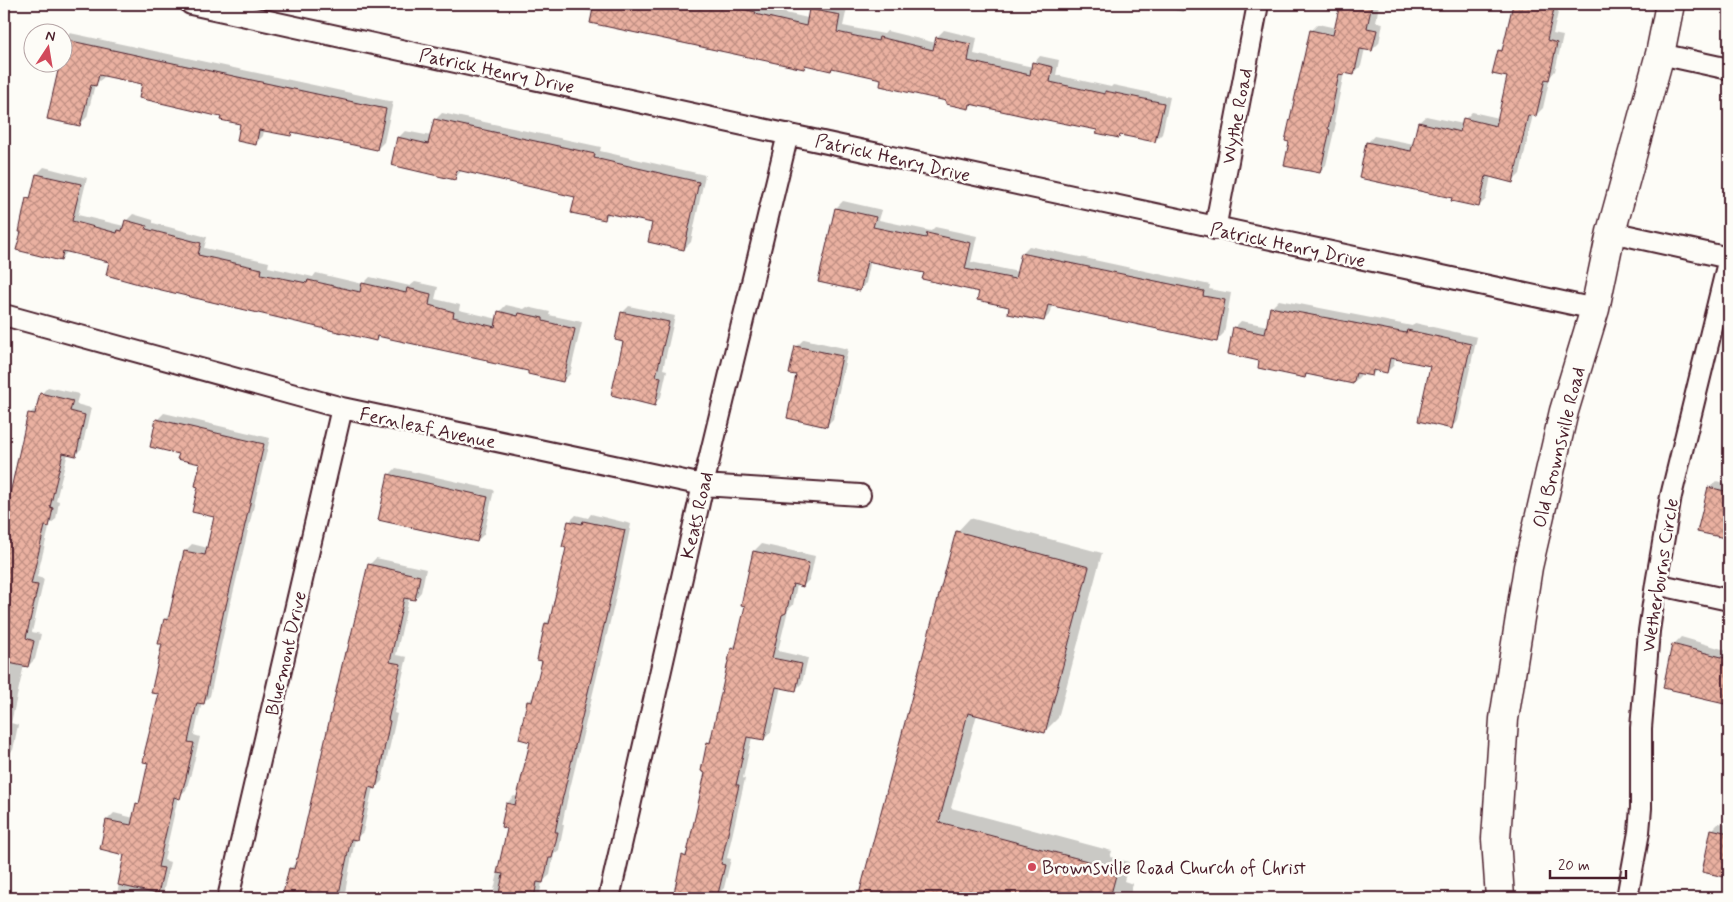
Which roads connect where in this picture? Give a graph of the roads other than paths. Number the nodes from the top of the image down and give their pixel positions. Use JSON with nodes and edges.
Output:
{"nodes":[{"id":1,"x":191,"y":4,"type":"edge"},
{"id":2,"x":1258,"y":4,"type":"edge"},
{"id":3,"x":1670,"y":4,"type":"edge"},
{"id":4,"x":1660,"y":54,"type":"junction"},
{"id":5,"x":1729,"y":69,"type":"edge"},
{"id":6,"x":788,"y":134,"type":"junction"},
{"id":7,"x":1215,"y":229,"type":"junction"},
{"id":8,"x":1611,"y":232,"type":"junction"},
{"id":9,"x":1729,"y":258,"type":"edge"},
{"id":10,"x":1595,"y":309,"type":"junction"},
{"id":11,"x":4,"y":315,"type":"edge"},
{"id":12,"x":342,"y":408,"type":"junction"},
{"id":13,"x":703,"y":485,"type":"junction"},
{"id":14,"x":860,"y":495,"type":"dead end"},
{"id":15,"x":1656,"y":584,"type":"junction"},
{"id":16,"x":1729,"y":600,"type":"edge"},
{"id":17,"x":228,"y":898,"type":"edge"},
{"id":18,"x":609,"y":898,"type":"edge"},
{"id":19,"x":1500,"y":898,"type":"edge"},
{"id":20,"x":1626,"y":898,"type":"edge"}],
"edges":[{"from":1,"to":6,"type":"street","name":"Patrick Henry Drive"},
{"from":2,"to":7,"type":"street","name":"Wythe Road"},
{"from":3,"to":4,"type":"main road","name":"Old Brownsville Road"},
{"from":4,"to":5,"type":"street"},
{"from":4,"to":8,"type":"main road","name":"Old Brownsville Road"},
{"from":6,"to":7,"type":"street","name":"Patrick Henry Drive"},
{"from":6,"to":13,"type":"street","name":"Keats Road"},
{"from":7,"to":10,"type":"street","name":"Patrick Henry Drive"},
{"from":8,"to":9,"type":"street"},
{"from":8,"to":10,"type":"main road","name":"Old Brownsville Road"},
{"from":9,"to":15,"type":"street","name":"Wetherburns Circle"},
{"from":10,"to":19,"type":"main road","name":"Old Brownsville Road"},
{"from":11,"to":12,"type":"street","name":"Fernleaf Avenue"},
{"from":12,"to":13,"type":"street","name":"Fernleaf Avenue"},
{"from":12,"to":17,"type":"street","name":"Bluemont Drive"},
{"from":13,"to":14,"type":"street","name":"Fernleaf Avenue"},
{"from":13,"to":18,"type":"street","name":"Keats Road"},
{"from":15,"to":16,"type":"street"},
{"from":15,"to":20,"type":"street","name":"Wetherburns Circle"}]}
